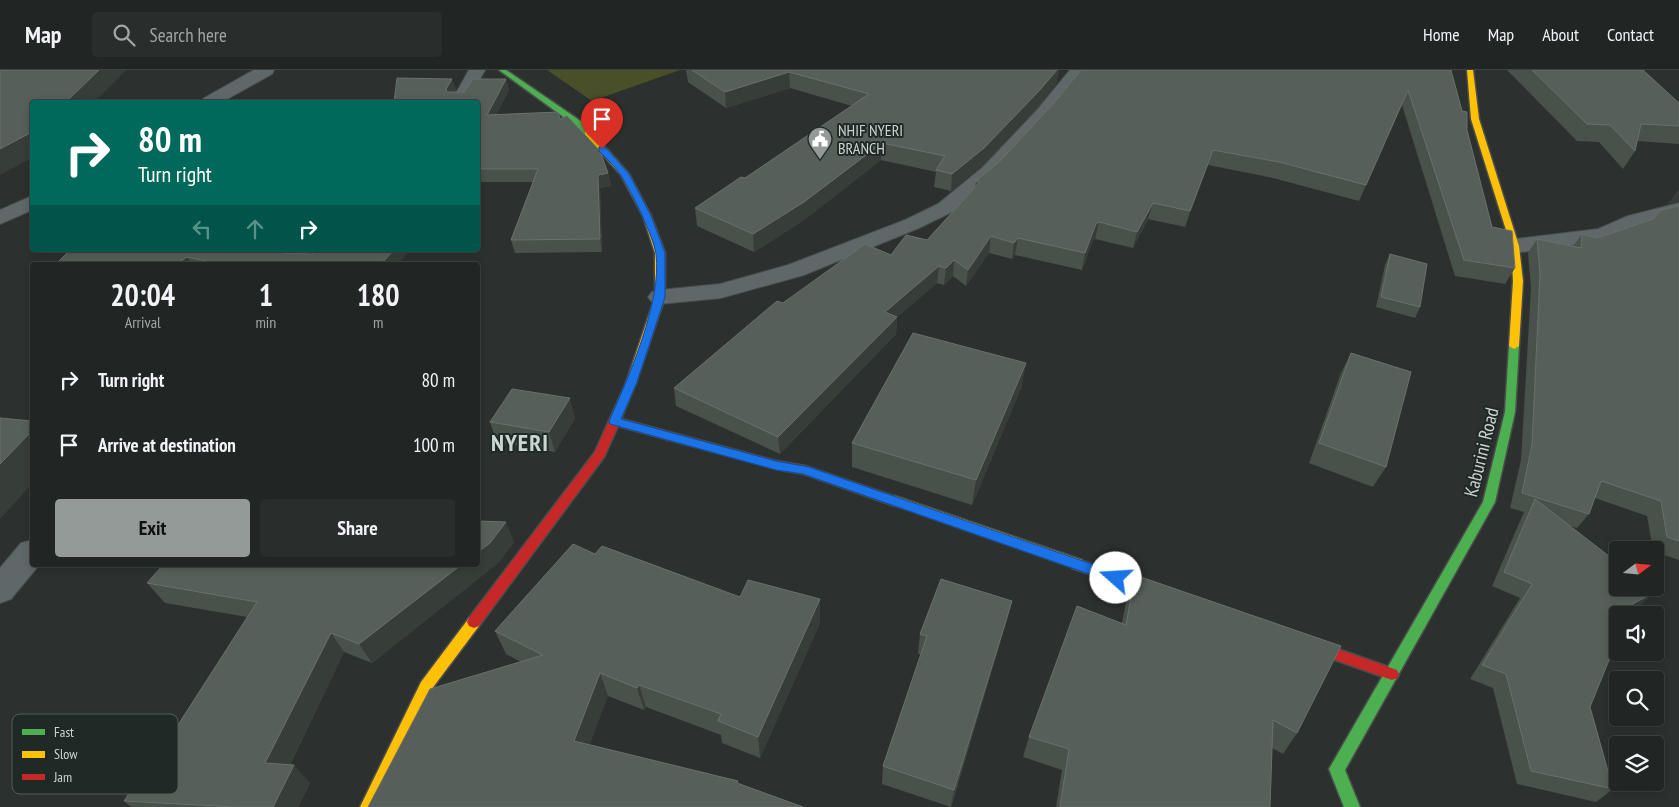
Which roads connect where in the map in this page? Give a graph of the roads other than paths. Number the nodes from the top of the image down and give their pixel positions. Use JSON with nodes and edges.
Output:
{"nodes":[{"id":1,"x":266,"y":70,"type":"edge"},
{"id":2,"x":477,"y":70,"type":"edge"},
{"id":3,"x":502,"y":70,"type":"edge"},
{"id":4,"x":1079,"y":70,"type":"edge"},
{"id":5,"x":1470,"y":70,"type":"edge"},
{"id":6,"x":214,"y":100,"type":"edge"},
{"id":7,"x":460,"y":100,"type":"edge"},
{"id":8,"x":30,"y":203,"type":"edge"},
{"id":9,"x":1679,"y":209,"type":"edge"},
{"id":10,"x":0,"y":218,"type":"edge"},
{"id":11,"x":1515,"y":246,"type":"junction"},
{"id":12,"x":660,"y":297,"type":"junction"},
{"id":13,"x":614,"y":421,"type":"junction"},
{"id":14,"x":30,"y":554,"type":"edge"},
{"id":15,"x":0,"y":590,"type":"edge"},
{"id":16,"x":1177,"y":599,"type":"edge"},
{"id":17,"x":1289,"y":638,"type":"edge"},
{"id":18,"x":1392,"y":674,"type":"junction"},
{"id":19,"x":368,"y":807,"type":"edge"},
{"id":20,"x":1352,"y":807,"type":"edge"}],
"edges":[{"from":1,"to":6,"type":"street"},
{"from":2,"to":7,"type":"street"},
{"from":3,"to":12,"type":"street"},
{"from":4,"to":12,"type":"street"},
{"from":5,"to":11,"type":"street","name":"Kaburini Road"},
{"from":8,"to":10,"type":"street"},
{"from":9,"to":11,"type":"street"},
{"from":11,"to":18,"type":"street","name":"Kaburini Road"},
{"from":12,"to":13,"type":"street"},
{"from":13,"to":16,"type":"street"},
{"from":13,"to":19,"type":"street"},
{"from":14,"to":15,"type":"street"},
{"from":17,"to":18,"type":"street"},
{"from":18,"to":20,"type":"street","name":"Kaburini Road"}]}
